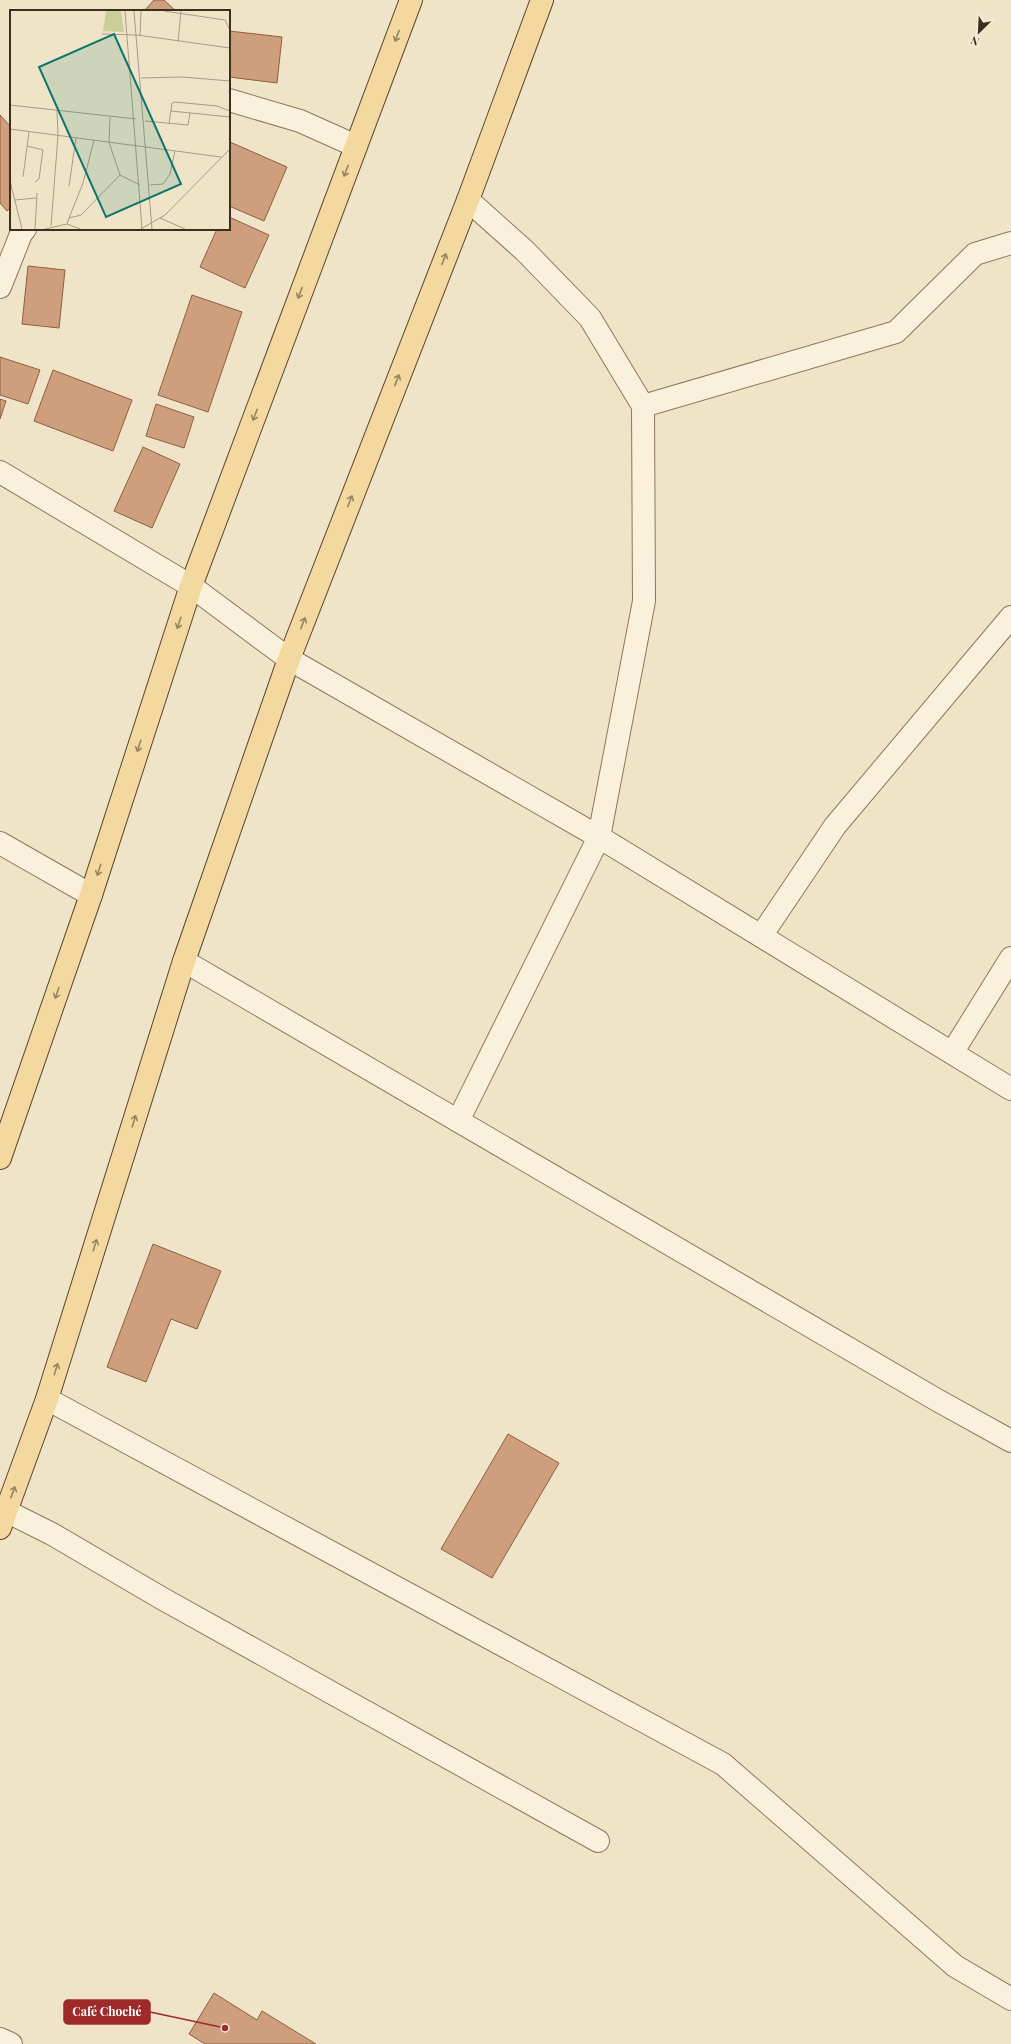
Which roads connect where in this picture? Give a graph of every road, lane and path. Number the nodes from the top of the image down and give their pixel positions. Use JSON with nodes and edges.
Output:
{"nodes":[{"id":1,"x":411,"y":0,"type":"edge"},
{"id":2,"x":542,"y":0,"type":"edge"},
{"id":3,"x":230,"y":100,"type":"edge"},
{"id":4,"x":356,"y":146,"type":"junction"},
{"id":5,"x":468,"y":200,"type":"junction"},
{"id":6,"x":24,"y":230,"type":"edge"},
{"id":7,"x":1011,"y":243,"type":"edge"},
{"id":8,"x":0,"y":287,"type":"edge"},
{"id":9,"x":642,"y":406,"type":"junction"},
{"id":10,"x":0,"y":472,"type":"edge"},
{"id":11,"x":191,"y":586,"type":"junction"},
{"id":12,"x":1011,"y":617,"type":"edge"},
{"id":13,"x":289,"y":659,"type":"junction"},
{"id":14,"x":599,"y":837,"type":"junction"},
{"id":15,"x":0,"y":843,"type":"edge"},
{"id":16,"x":90,"y":895,"type":"junction"},
{"id":17,"x":761,"y":936,"type":"junction"},
{"id":18,"x":1011,"y":958,"type":"edge"},
{"id":19,"x":184,"y":961,"type":"junction"},
{"id":20,"x":952,"y":1053,"type":"junction"},
{"id":21,"x":1011,"y":1089,"type":"edge"},
{"id":22,"x":458,"y":1122,"type":"junction"},
{"id":23,"x":0,"y":1158,"type":"edge"},
{"id":24,"x":47,"y":1399,"type":"junction"},
{"id":25,"x":1011,"y":1441,"type":"edge"},
{"id":26,"x":3,"y":1520,"type":"edge"},
{"id":27,"x":598,"y":1841,"type":"dead end"},
{"id":28,"x":1011,"y":1999,"type":"edge"},
{"id":29,"x":0,"y":2039,"type":"edge"},
{"id":30,"x":11,"y":2044,"type":"edge"}],
"edges":[{"from":1,"to":4,"type":"main road","one_way":true},
{"from":2,"to":5,"type":"main road"},
{"from":3,"to":4,"type":"street"},
{"from":4,"to":11,"type":"main road","one_way":true},
{"from":5,"to":9,"type":"street"},
{"from":13,"to":5,"type":"main road","one_way":true},
{"from":6,"to":8,"type":"street"},
{"from":7,"to":9,"type":"street"},
{"from":9,"to":14,"type":"street"},
{"from":10,"to":11,"type":"street"},
{"from":11,"to":13,"type":"street"},
{"from":11,"to":16,"type":"main road","one_way":true},
{"from":12,"to":17,"type":"street"},
{"from":13,"to":14,"type":"street"},
{"from":13,"to":19,"type":"main road"},
{"from":14,"to":17,"type":"street"},
{"from":14,"to":22,"type":"street"},
{"from":15,"to":16,"type":"street"},
{"from":16,"to":23,"type":"main road","one_way":true},
{"from":17,"to":20,"type":"street"},
{"from":18,"to":20,"type":"street"},
{"from":19,"to":22,"type":"street"},
{"from":24,"to":19,"type":"main road","one_way":true},
{"from":20,"to":21,"type":"street"},
{"from":22,"to":25,"type":"street"},
{"from":26,"to":24,"type":"main road","one_way":true},
{"from":24,"to":28,"type":"street"},
{"from":26,"to":27,"type":"street"},
{"from":29,"to":30,"type":"street"}]}
